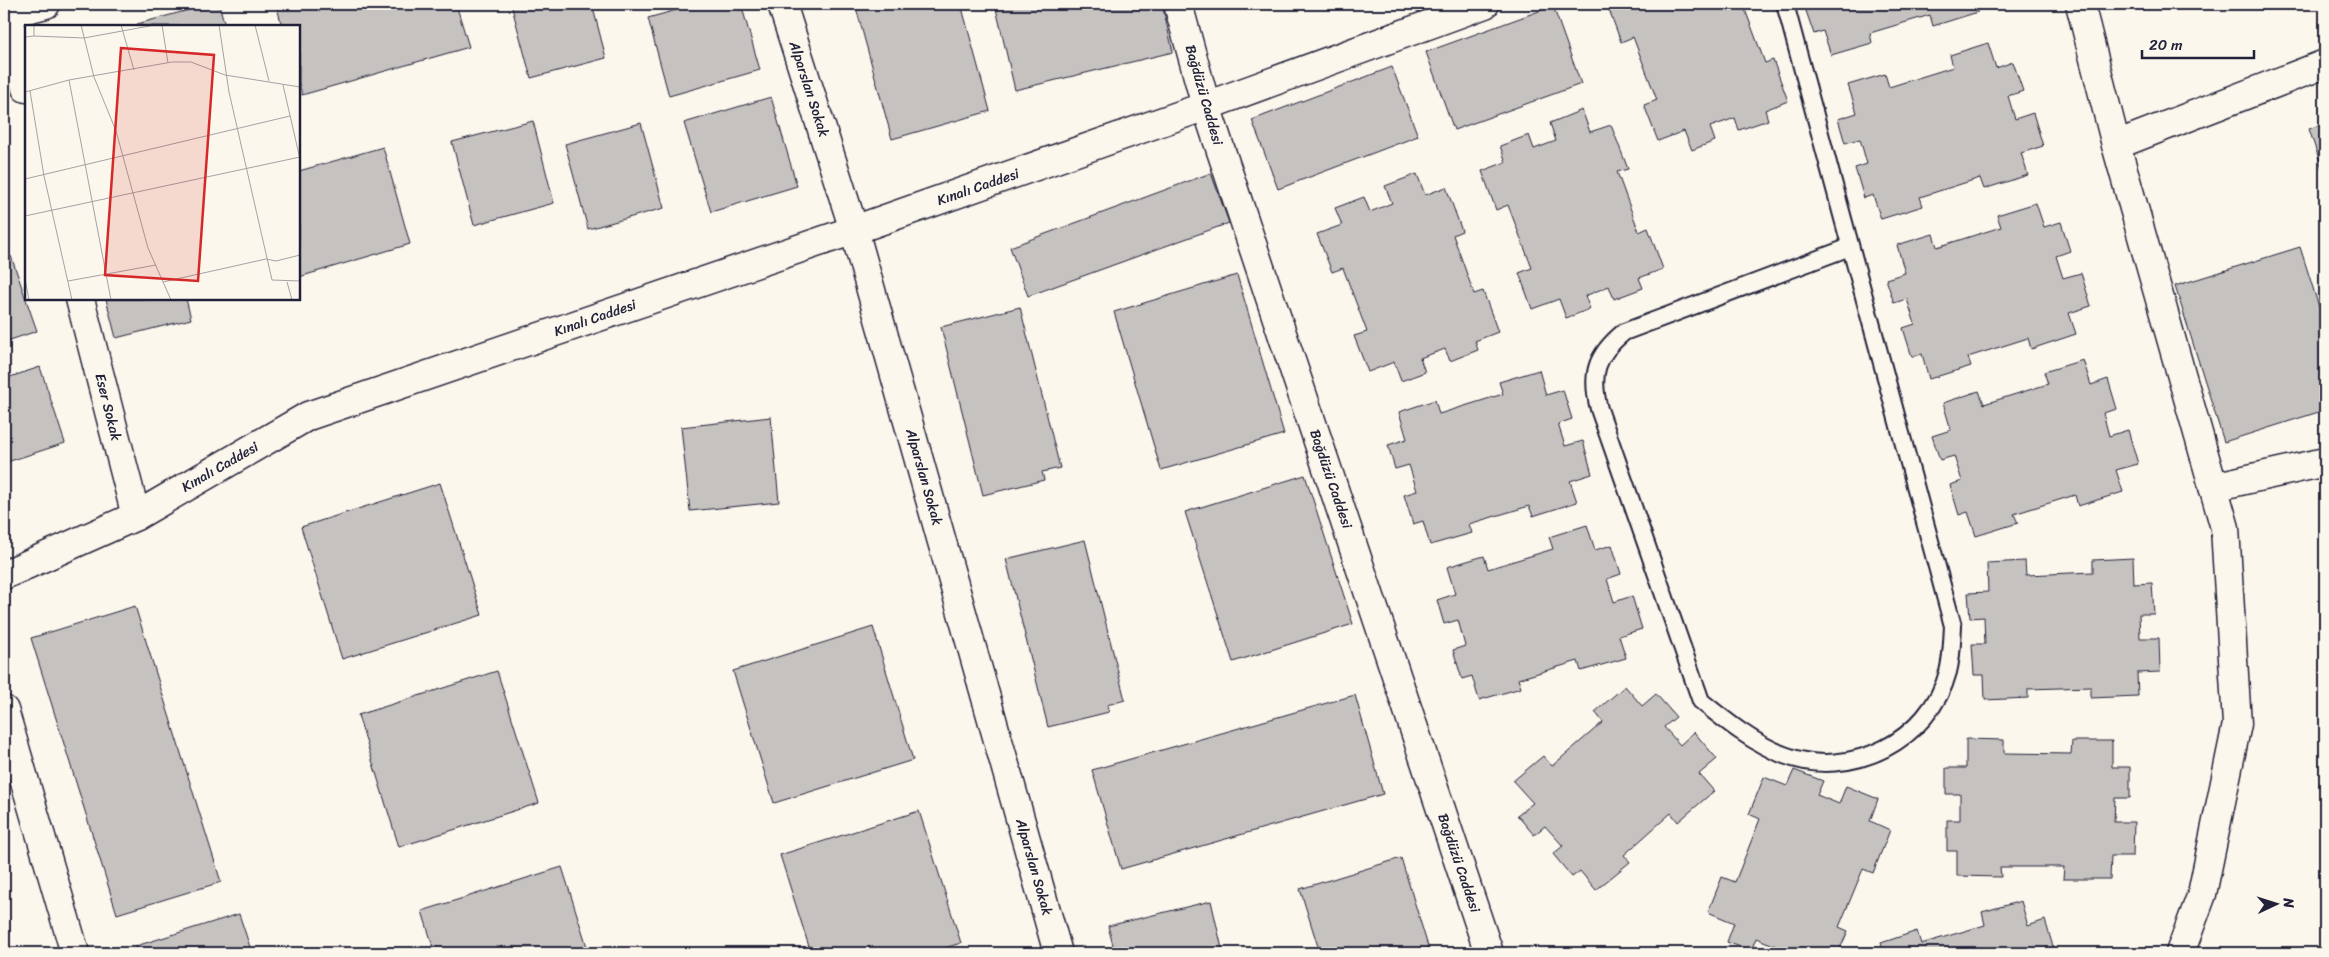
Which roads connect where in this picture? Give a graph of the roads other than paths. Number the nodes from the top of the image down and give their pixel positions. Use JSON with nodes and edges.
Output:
{"nodes":[{"id":1,"x":46,"y":4,"type":"edge"},
{"id":2,"x":782,"y":4,"type":"edge"},
{"id":3,"x":1178,"y":4,"type":"edge"},
{"id":4,"x":1485,"y":4,"type":"edge"},
{"id":5,"x":1785,"y":4,"type":"edge"},
{"id":6,"x":2080,"y":4,"type":"edge"},
{"id":7,"x":5,"y":11,"type":"edge"},
{"id":8,"x":2325,"y":64,"type":"edge"},
{"id":9,"x":25,"y":84,"type":"edge"},
{"id":10,"x":1206,"y":106,"type":"junction"},
{"id":11,"x":2116,"y":145,"type":"junction"},
{"id":12,"x":854,"y":230,"type":"junction"},
{"id":13,"x":1850,"y":247,"type":"junction"},
{"id":14,"x":80,"y":300,"type":"edge"},
{"id":15,"x":2325,"y":462,"type":"edge"},
{"id":16,"x":2213,"y":487,"type":"junction"},
{"id":17,"x":136,"y":516,"type":"junction"},
{"id":18,"x":4,"y":575,"type":"edge"},
{"id":19,"x":4,"y":710,"type":"edge"},
{"id":20,"x":75,"y":953,"type":"edge"},
{"id":21,"x":1058,"y":953,"type":"edge"},
{"id":22,"x":1489,"y":953,"type":"edge"},
{"id":23,"x":2180,"y":953,"type":"edge"}],
"edges":[{"from":1,"to":7,"type":"street"},
{"from":2,"to":12,"type":"street","name":"Alparslan Sokak"},
{"from":3,"to":10,"type":"street","name":"Bağdüzü Caddesi"},
{"from":4,"to":10,"type":"street","name":"Kınalı Caddesi"},
{"from":5,"to":13,"type":"lane"},
{"from":6,"to":11,"type":"street"},
{"from":7,"to":9,"type":"street"},
{"from":8,"to":11,"type":"street"},
{"from":10,"to":12,"type":"street","name":"Kınalı Caddesi"},
{"from":10,"to":22,"type":"street","name":"Bağdüzü Caddesi"},
{"from":11,"to":16,"type":"street"},
{"from":12,"to":17,"type":"street","name":"Kınalı Caddesi"},
{"from":12,"to":21,"type":"street","name":"Alparslan Sokak"},
{"from":13,"to":13,"type":"lane"},
{"from":14,"to":17,"type":"street","name":"Eser Sokak"},
{"from":15,"to":16,"type":"street"},
{"from":16,"to":23,"type":"street"},
{"from":17,"to":18,"type":"street","name":"Kınalı Caddesi"},
{"from":19,"to":20,"type":"street"}]}
